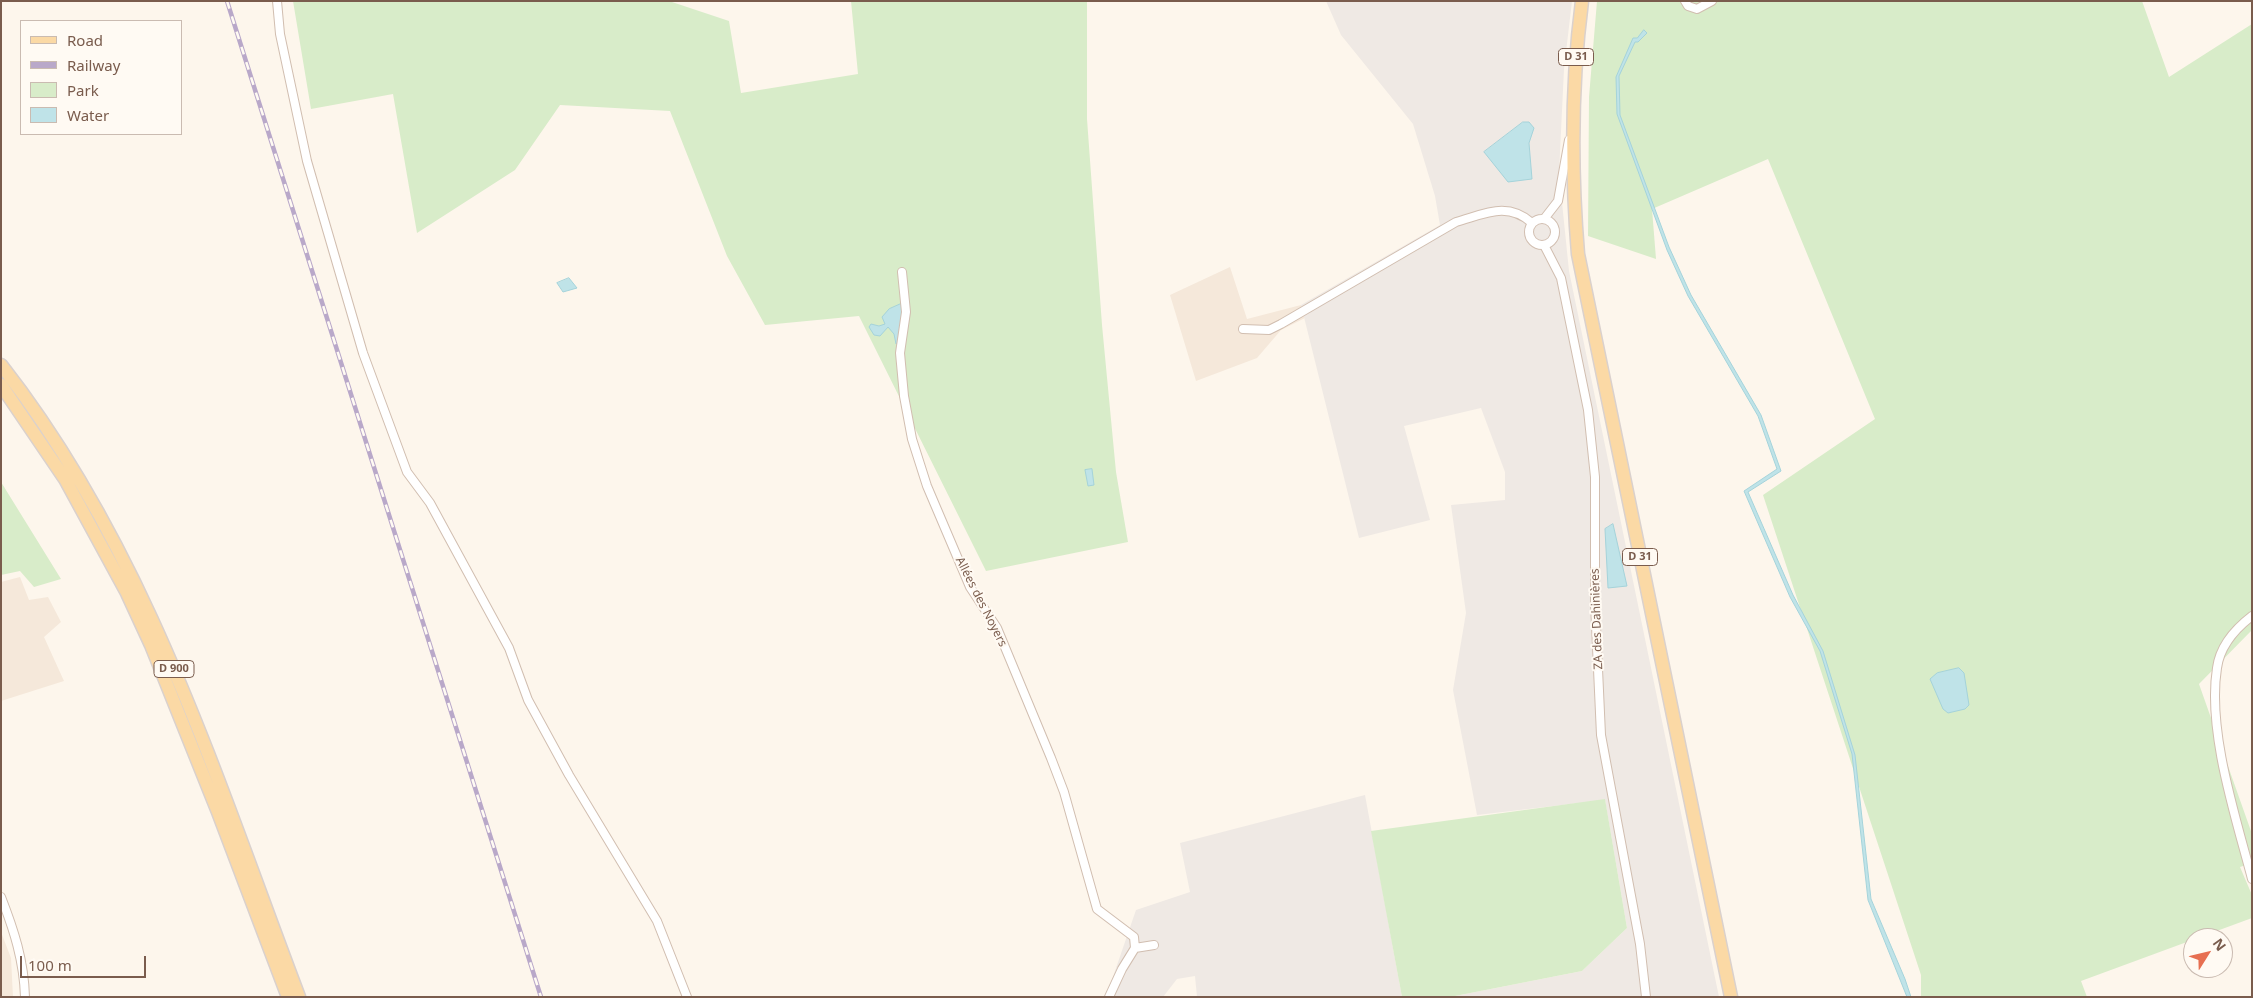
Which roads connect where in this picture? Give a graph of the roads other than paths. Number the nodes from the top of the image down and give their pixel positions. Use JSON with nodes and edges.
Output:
{"nodes":[{"id":1,"x":277,"y":1,"type":"edge"},
{"id":2,"x":1582,"y":1,"type":"edge"},
{"id":3,"x":1685,"y":1,"type":"edge"},
{"id":4,"x":1712,"y":1,"type":"edge"},
{"id":5,"x":1573,"y":114,"type":"junction"},
{"id":6,"x":1544,"y":219,"type":"junction"},
{"id":7,"x":1532,"y":223,"type":"junction"},
{"id":8,"x":1544,"y":245,"type":"junction"},
{"id":9,"x":902,"y":272,"type":"dead end"},
{"id":10,"x":1243,"y":329,"type":"dead end"},
{"id":11,"x":1,"y":365,"type":"edge"},
{"id":12,"x":1,"y":385,"type":"edge"},
{"id":13,"x":2252,"y":616,"type":"edge"},
{"id":14,"x":2252,"y":879,"type":"edge"},
{"id":15,"x":1,"y":897,"type":"edge"},
{"id":16,"x":1154,"y":945,"type":"dead end"},
{"id":17,"x":1135,"y":948,"type":"junction"},
{"id":18,"x":25,"y":997,"type":"edge"},
{"id":19,"x":288,"y":997,"type":"edge"},
{"id":20,"x":299,"y":997,"type":"edge"},
{"id":21,"x":687,"y":997,"type":"edge"},
{"id":22,"x":1109,"y":997,"type":"edge"},
{"id":23,"x":1646,"y":997,"type":"edge"},
{"id":24,"x":1731,"y":997,"type":"edge"}],
"edges":[{"from":1,"to":21,"type":"street"},
{"from":2,"to":5,"type":"main road","number":"D 31"},
{"from":3,"to":4,"type":"street"},
{"from":5,"to":6,"type":"street"},
{"from":5,"to":24,"type":"main road","number":"D 31"},
{"from":6,"to":7,"type":"street"},
{"from":6,"to":8,"type":"street"},
{"from":7,"to":8,"type":"street"},
{"from":7,"to":10,"type":"street"},
{"from":8,"to":23,"type":"street","name":"ZA des Dahinières"},
{"from":9,"to":17,"type":"street","name":"Allées des Noyers"},
{"from":11,"to":20,"type":"main road","number":"D 900"},
{"from":12,"to":19,"type":"main road","number":"D 900"},
{"from":13,"to":14,"type":"street"},
{"from":15,"to":18,"type":"street"},
{"from":16,"to":17,"type":"street"},
{"from":17,"to":22,"type":"street"}]}
